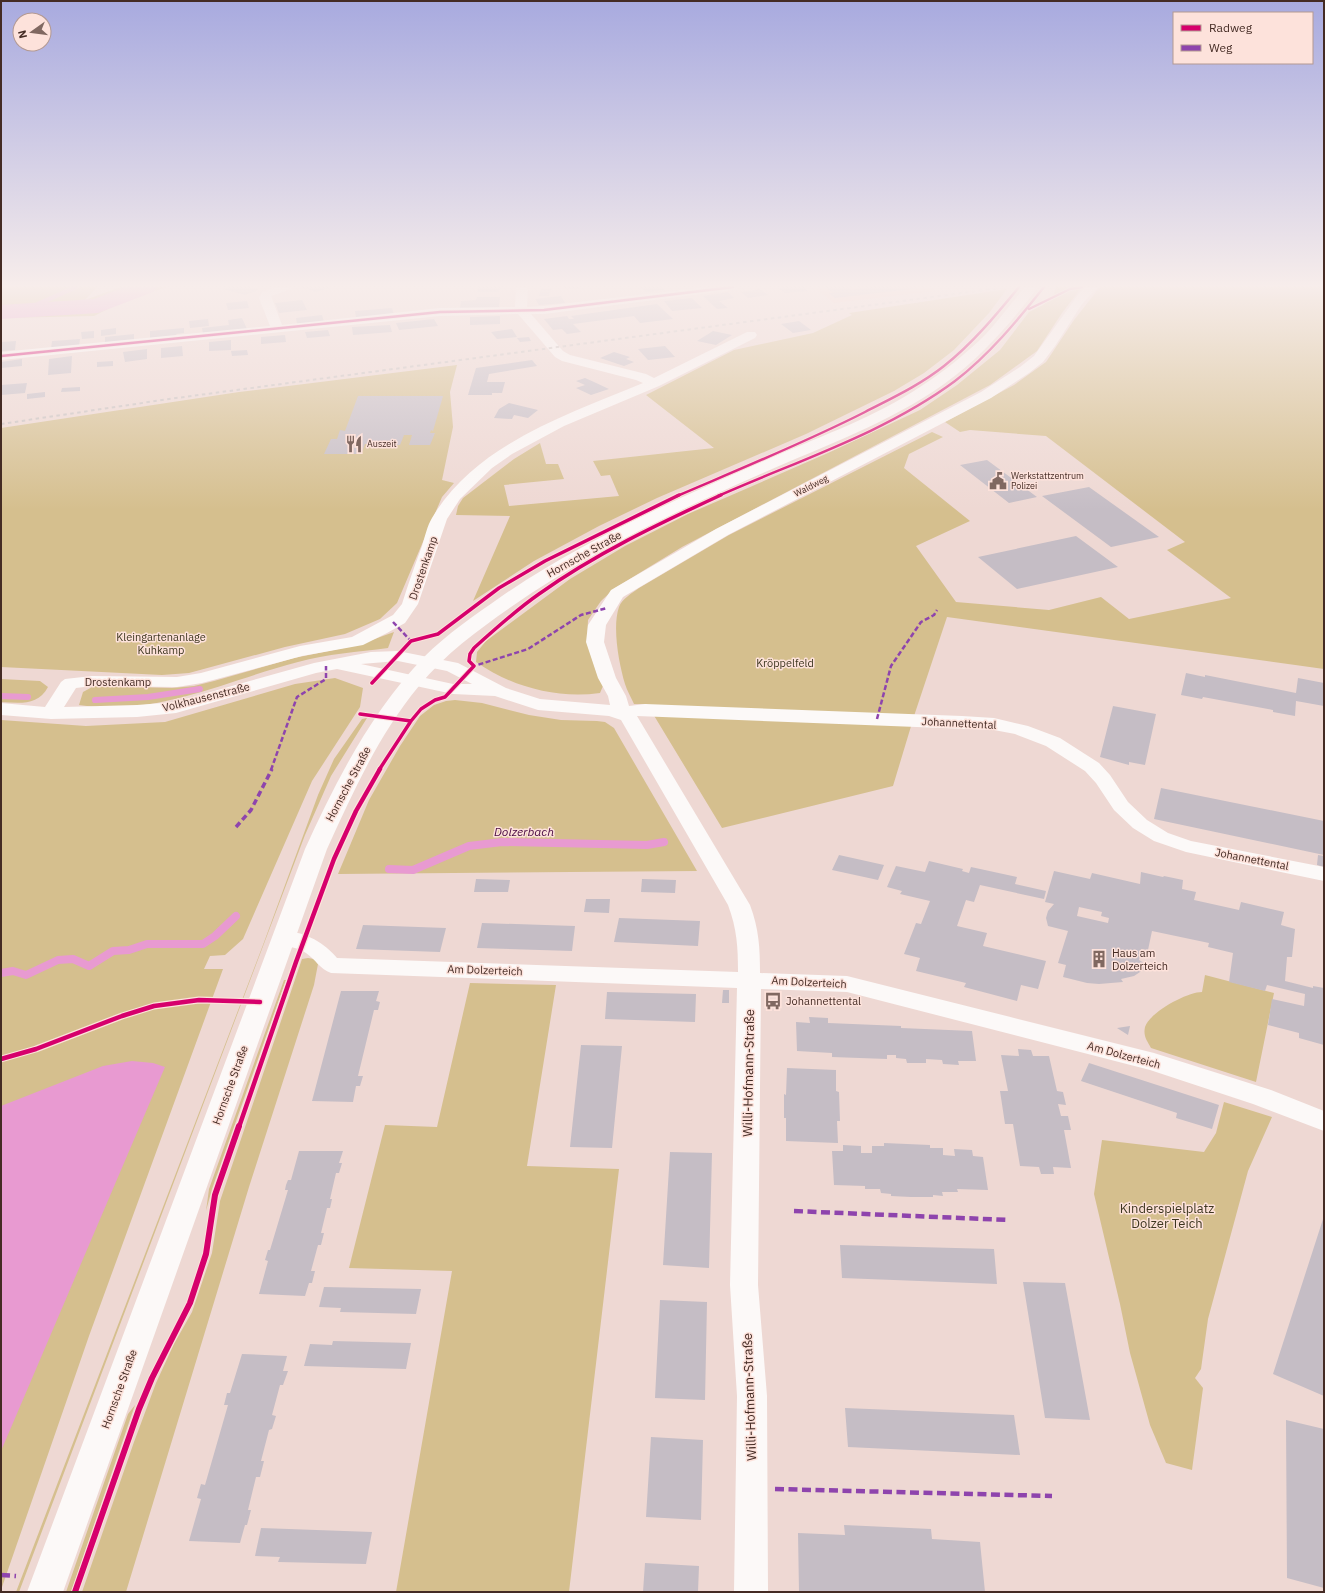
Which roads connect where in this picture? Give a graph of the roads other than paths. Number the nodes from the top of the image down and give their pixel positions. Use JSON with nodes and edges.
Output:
{"nodes":[{"id":1,"x":579,"y":361,"type":"edge"},
{"id":2,"x":698,"y":361,"type":"edge"},
{"id":3,"x":962,"y":361,"type":"edge"},
{"id":4,"x":1034,"y":361,"type":"edge"},
{"id":5,"x":654,"y":383,"type":"junction"},
{"id":6,"x":336,"y":665,"type":"junction"},
{"id":7,"x":422,"y":671,"type":"junction"},
{"id":8,"x":500,"y":692,"type":"junction"},
{"id":9,"x":1,"y":709,"type":"edge"},
{"id":10,"x":622,"y":712,"type":"junction"},
{"id":11,"x":51,"y":713,"type":"junction"},
{"id":12,"x":1324,"y":874,"type":"edge"},
{"id":13,"x":283,"y":938,"type":"junction"},
{"id":14,"x":749,"y":979,"type":"junction"},
{"id":15,"x":1324,"y":1121,"type":"edge"},
{"id":16,"x":45,"y":1592,"type":"edge"},
{"id":17,"x":751,"y":1592,"type":"edge"}],
"edges":[{"from":1,"to":5,"type":"street"},
{"from":2,"to":5,"type":"street","name":"Drostenkamp"},
{"from":3,"to":7,"type":"main road","name":"Hornsche Straße"},
{"from":4,"to":10,"type":"street","name":"Waldweg"},
{"from":5,"to":11,"type":"street","name":"Drostenkamp"},
{"from":6,"to":7,"type":"street","name":"Volkhausenstraße"},
{"from":6,"to":7,"type":"street","name":"Volkhausenstraße"},
{"from":6,"to":11,"type":"street","name":"Volkhausenstraße"},
{"from":7,"to":8,"type":"street"},
{"from":7,"to":8,"type":"street"},
{"from":7,"to":13,"type":"main road","name":"Hornsche Straße"},
{"from":8,"to":10,"type":"street"},
{"from":9,"to":11,"type":"street","name":"Volkhausenstraße"},
{"from":10,"to":12,"type":"street","name":"Johannettental"},
{"from":10,"to":14,"type":"street","name":"Willi-Hofmann-Straße"},
{"from":13,"to":14,"type":"street","name":"Am Dolzerteich"},
{"from":13,"to":16,"type":"main road","name":"Hornsche Straße"},
{"from":14,"to":15,"type":"street","name":"Am Dolzerteich"},
{"from":14,"to":17,"type":"street","name":"Willi-Hofmann-Straße"}]}
